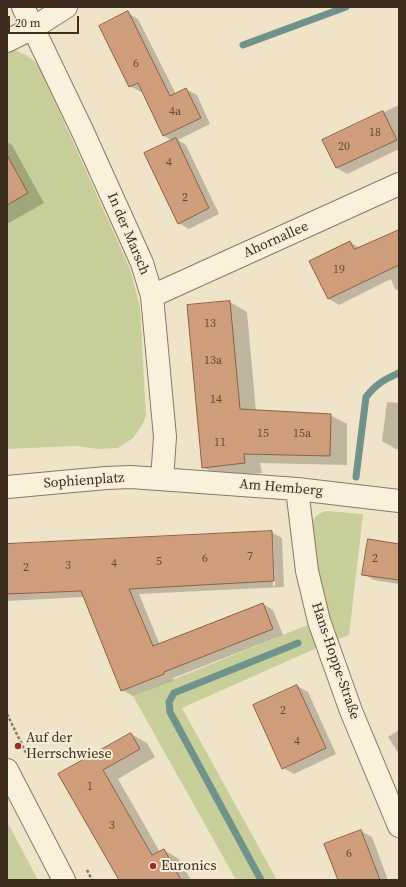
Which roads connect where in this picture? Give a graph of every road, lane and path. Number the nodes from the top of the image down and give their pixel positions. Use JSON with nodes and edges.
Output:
{"nodes":[{"id":1,"x":23,"y":7,"type":"edge"},
{"id":2,"x":66,"y":7,"type":"edge"},
{"id":3,"x":33,"y":28,"type":"junction"},
{"id":4,"x":7,"y":41,"type":"edge"},
{"id":5,"x":399,"y":184,"type":"edge"},
{"id":6,"x":152,"y":296,"type":"junction"},
{"id":7,"x":162,"y":479,"type":"junction"},
{"id":8,"x":7,"y":487,"type":"edge"},
{"id":9,"x":297,"y":488,"type":"junction"},
{"id":10,"x":399,"y":501,"type":"edge"},
{"id":11,"x":10,"y":783,"type":"edge"},
{"id":12,"x":399,"y":826,"type":"edge"},
{"id":13,"x":64,"y":880,"type":"edge"}],
"edges":[{"from":1,"to":3,"type":"street","name":"In der Marsch"},
{"from":2,"to":3,"type":"street"},
{"from":3,"to":4,"type":"street"},
{"from":3,"to":6,"type":"street","name":"In der Marsch"},
{"from":5,"to":6,"type":"street","name":"Ahornallee"},
{"from":6,"to":7,"type":"street","name":"In der Marsch"},
{"from":7,"to":8,"type":"street","name":"Sophienplatz"},
{"from":7,"to":9,"type":"street","name":"Am Hemberg"},
{"from":9,"to":10,"type":"street","name":"Am Hemberg"},
{"from":9,"to":12,"type":"street","name":"Hans-Hoppe-Straße"},
{"from":11,"to":13,"type":"street"}]}
